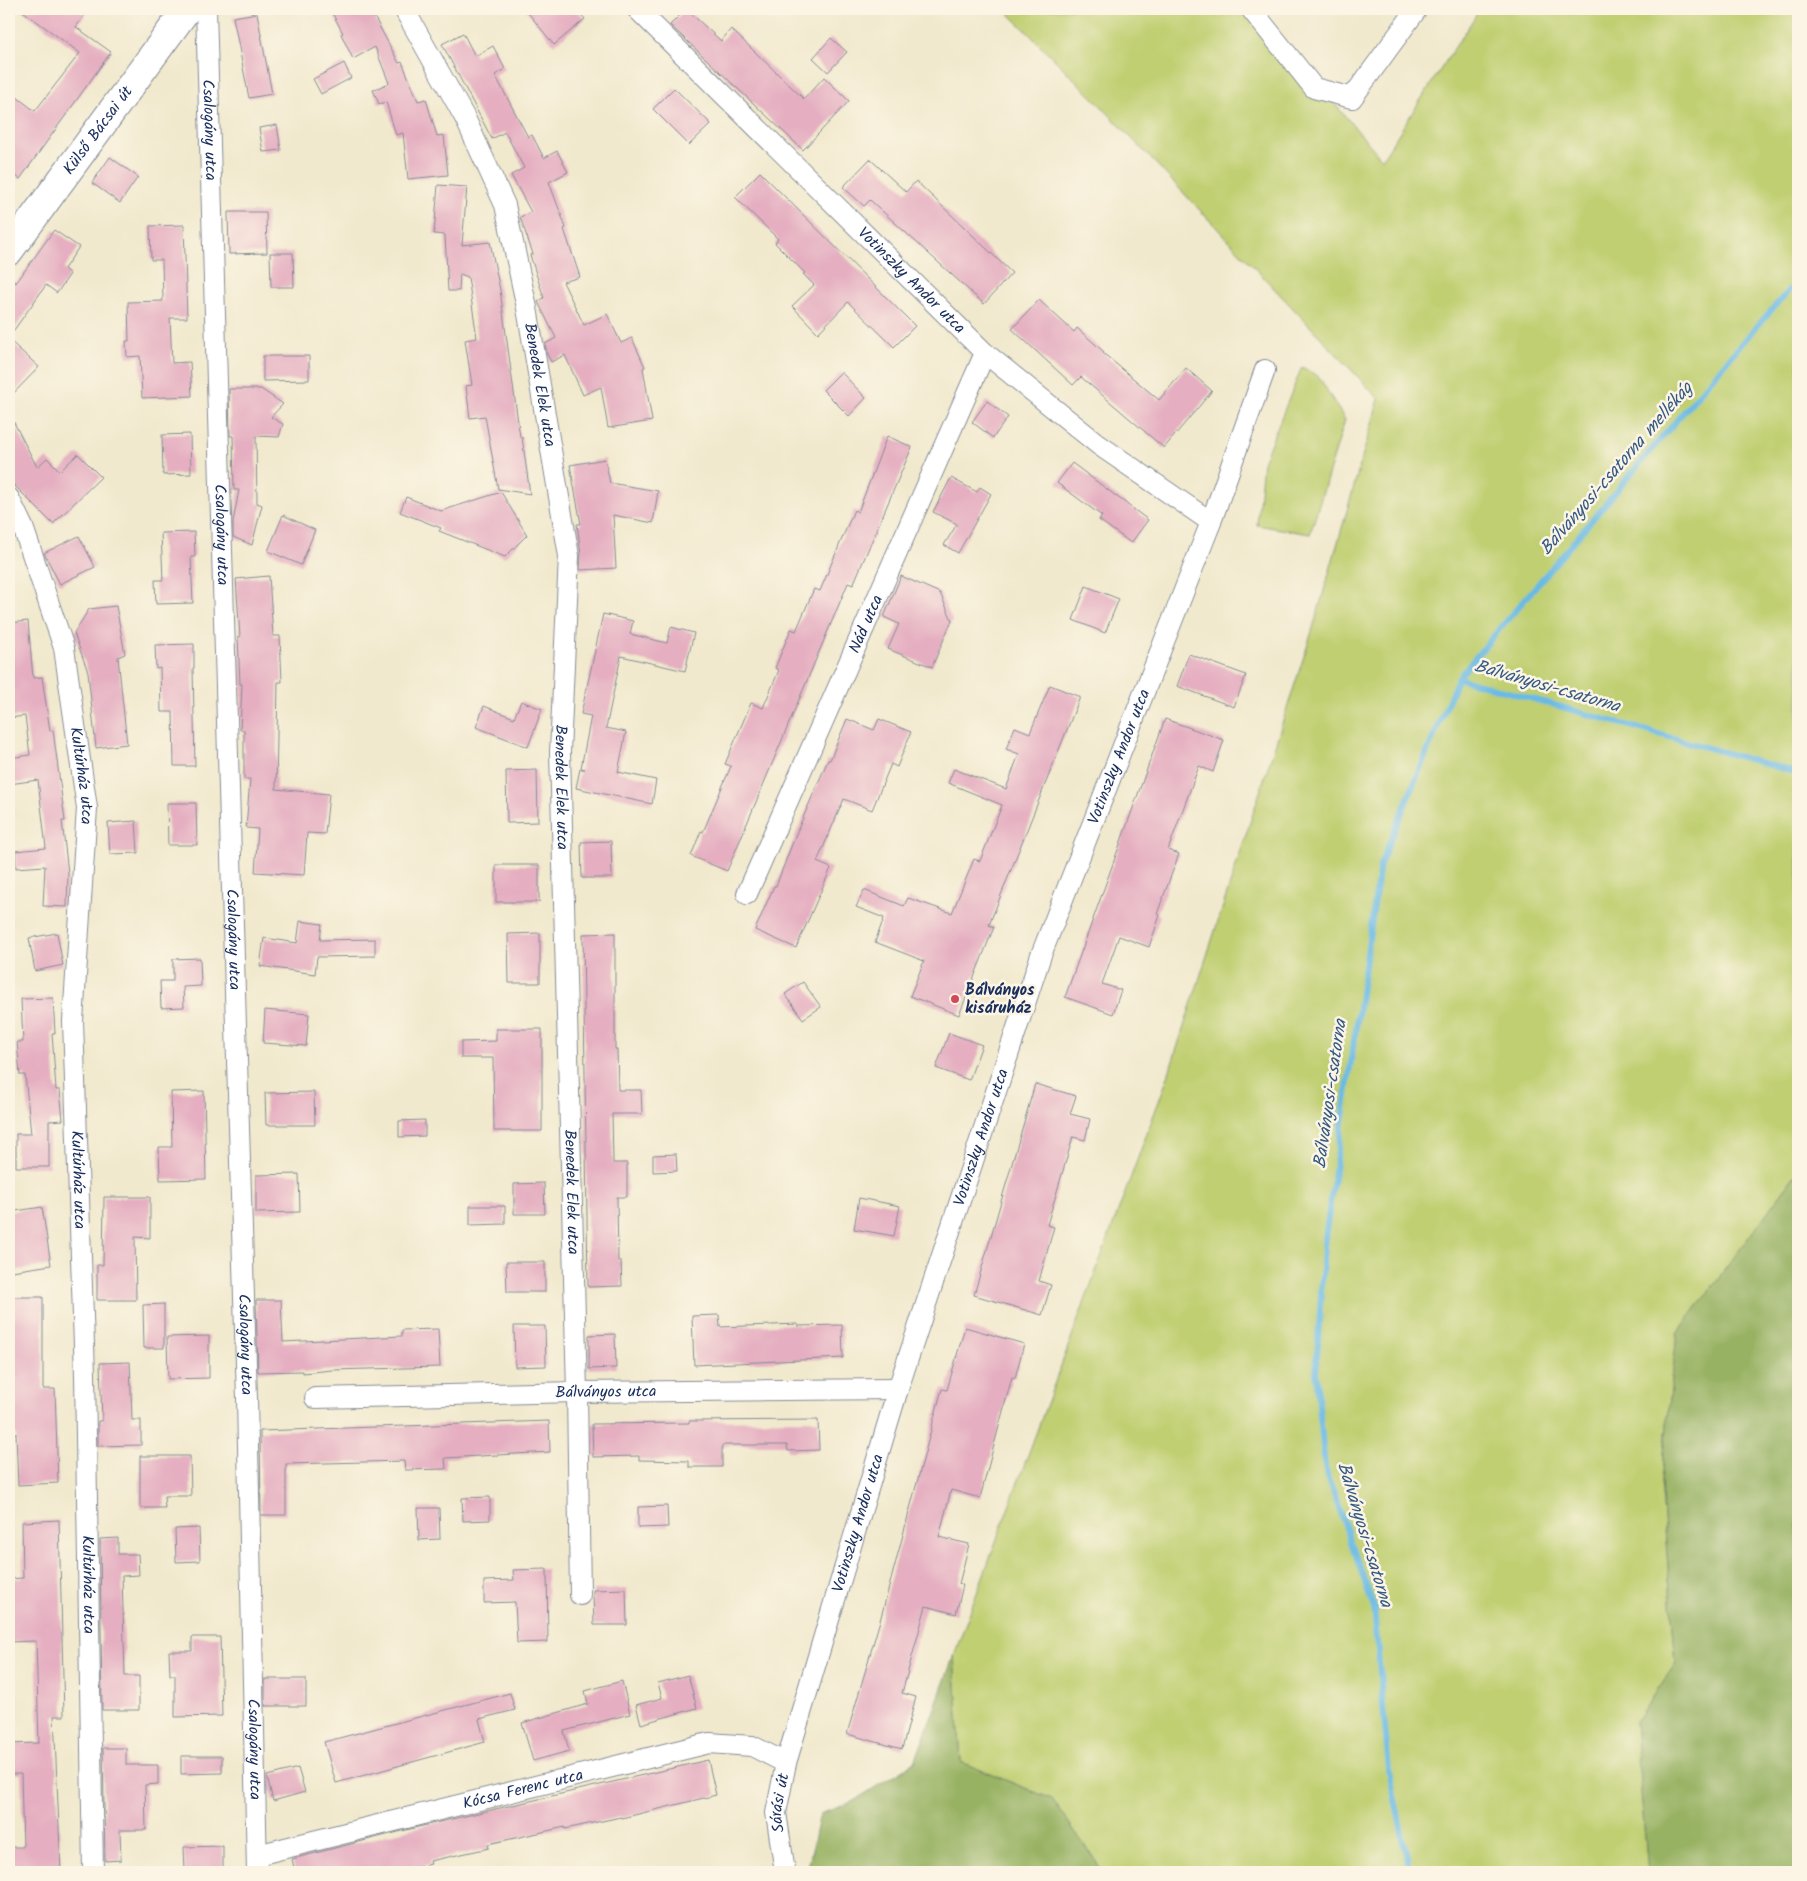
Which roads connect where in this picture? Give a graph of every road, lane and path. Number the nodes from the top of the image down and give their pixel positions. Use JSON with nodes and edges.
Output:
{"nodes":[{"id":1,"x":187,"y":9,"type":"edge"},
{"id":2,"x":206,"y":9,"type":"edge"},
{"id":3,"x":404,"y":9,"type":"edge"},
{"id":4,"x":637,"y":9,"type":"edge"},
{"id":5,"x":1251,"y":9,"type":"edge"},
{"id":6,"x":1417,"y":9,"type":"edge"},
{"id":7,"x":9,"y":250,"type":"edge"},
{"id":8,"x":985,"y":353,"type":"junction"},
{"id":9,"x":1265,"y":370,"type":"dead end"},
{"id":10,"x":9,"y":498,"type":"edge"},
{"id":11,"x":1211,"y":522,"type":"junction"},
{"id":12,"x":747,"y":894,"type":"dead end"},
{"id":13,"x":898,"y":1389,"type":"junction"},
{"id":14,"x":577,"y":1392,"type":"junction"},
{"id":15,"x":315,"y":1398,"type":"dead end"},
{"id":16,"x":580,"y":1595,"type":"dead end"},
{"id":17,"x":786,"y":1763,"type":"junction"},
{"id":18,"x":257,"y":1864,"type":"edge"},
{"id":19,"x":93,"y":1872,"type":"edge"},
{"id":20,"x":785,"y":1872,"type":"edge"}],
"edges":[{"from":1,"to":7,"type":"main road","name":"Külső Bácsai út"},
{"from":2,"to":18,"type":"street","name":"Csalogány utca"},
{"from":3,"to":14,"type":"street","name":"Benedek Elek utca"},
{"from":4,"to":8,"type":"street","name":"Votinszky Andor utca"},
{"from":5,"to":6,"type":"street"},
{"from":8,"to":11,"type":"street","name":"Votinszky Andor utca"},
{"from":8,"to":12,"type":"street","name":"Nád utca"},
{"from":9,"to":11,"type":"street","name":"Votinszky Andor utca"},
{"from":10,"to":19,"type":"street","name":"Kultúrház utca"},
{"from":11,"to":13,"type":"street","name":"Votinszky Andor utca"},
{"from":13,"to":14,"type":"street","name":"Bálványos utca"},
{"from":13,"to":17,"type":"street","name":"Votinszky Andor utca"},
{"from":14,"to":15,"type":"street","name":"Bálványos utca"},
{"from":14,"to":16,"type":"street","name":"Benedek Elek utca"},
{"from":17,"to":18,"type":"street","name":"Kócsa Ferenc utca"},
{"from":17,"to":20,"type":"street","name":"Sárási út"}]}
